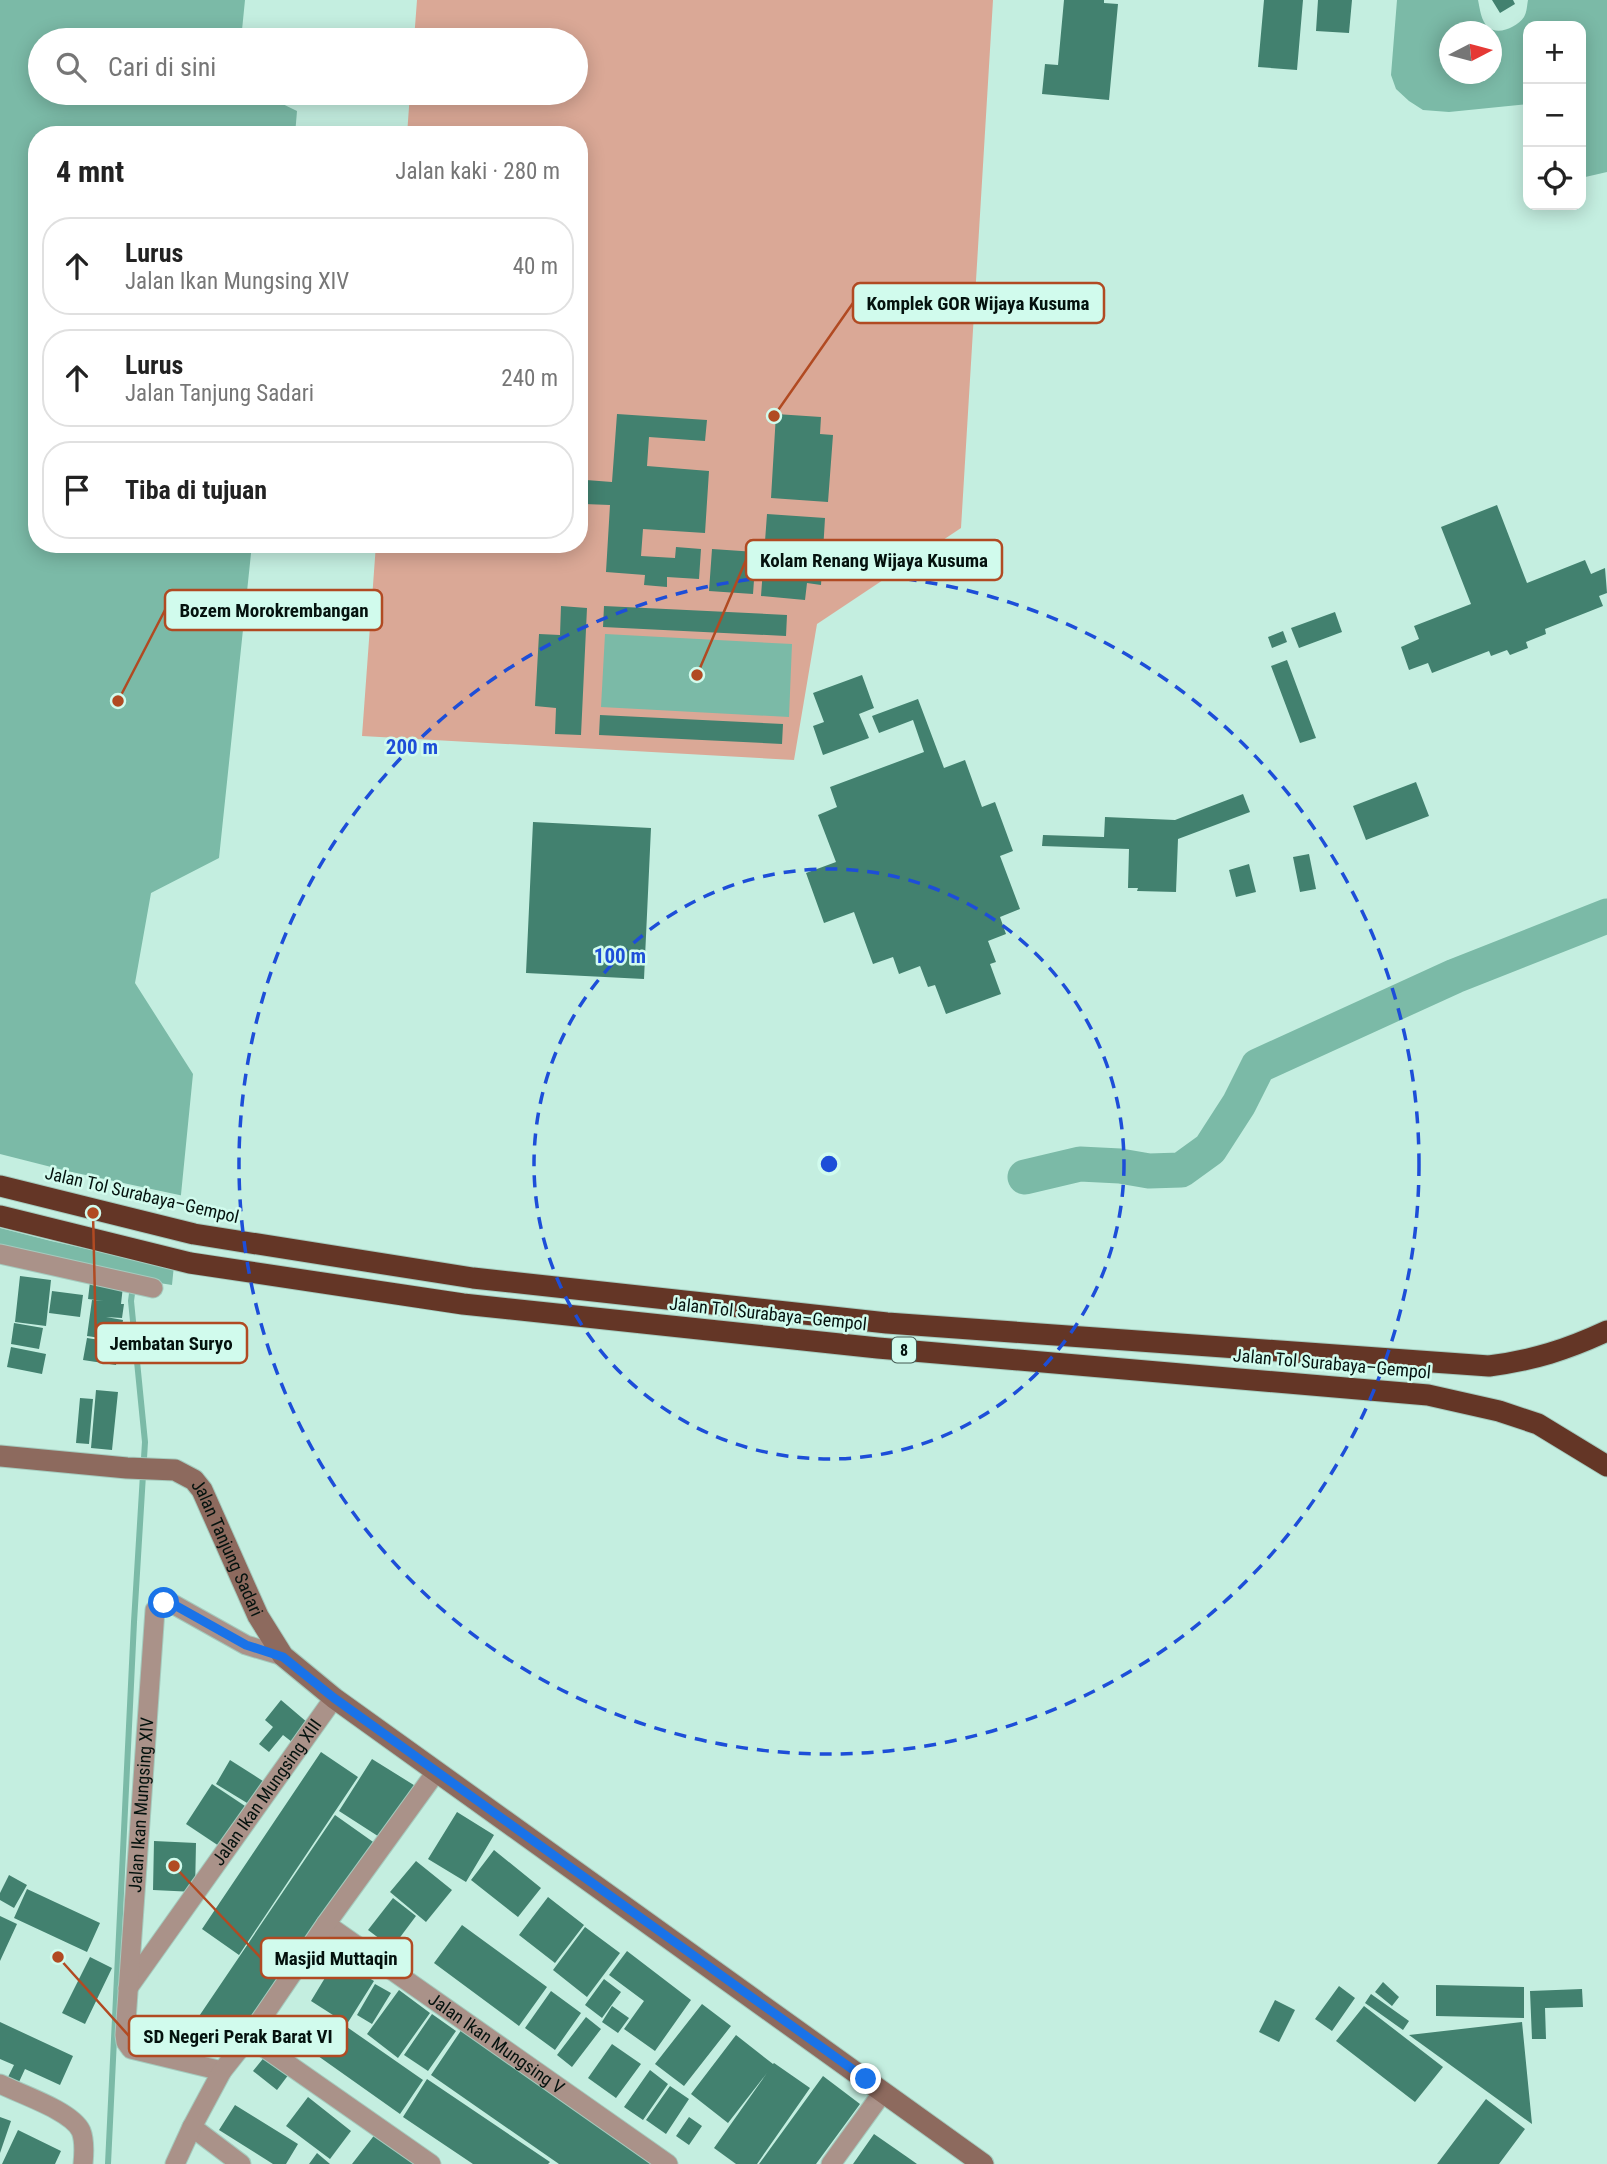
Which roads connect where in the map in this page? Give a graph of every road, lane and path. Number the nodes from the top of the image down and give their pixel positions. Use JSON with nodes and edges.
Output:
{"nodes":[{"id":1,"x":0,"y":1186,"type":"edge"},
{"id":2,"x":0,"y":1216,"type":"edge"},
{"id":3,"x":0,"y":1254,"type":"edge"},
{"id":4,"x":142,"y":1285,"type":"dead end"},
{"id":5,"x":1607,"y":1331,"type":"edge"},
{"id":6,"x":0,"y":1456,"type":"edge"},
{"id":7,"x":1607,"y":1465,"type":"edge"},
{"id":8,"x":283,"y":1657,"type":"junction"},
{"id":9,"x":334,"y":1698,"type":"junction"},
{"id":10,"x":436,"y":1772,"type":"junction"},
{"id":11,"x":326,"y":1924,"type":"junction"},
{"id":12,"x":127,"y":1989,"type":"junction"},
{"id":13,"x":249,"y":2037,"type":"junction"},
{"id":14,"x":222,"y":2071,"type":"junction"},
{"id":15,"x":0,"y":2084,"type":"edge"},
{"id":16,"x":883,"y":2092,"type":"junction"},
{"id":17,"x":192,"y":2127,"type":"junction"},
{"id":18,"x":83,"y":2164,"type":"edge"},
{"id":19,"x":175,"y":2164,"type":"edge"},
{"id":20,"x":241,"y":2164,"type":"edge"},
{"id":21,"x":431,"y":2164,"type":"edge"},
{"id":22,"x":668,"y":2164,"type":"edge"},
{"id":23,"x":831,"y":2164,"type":"edge"},
{"id":24,"x":983,"y":2164,"type":"edge"}],
"edges":[{"from":1,"to":5,"type":"highway","name":"Jalan Tol Surabaya–Gempol","number":"8"},
{"from":2,"to":7,"type":"highway","name":"Jalan Tol Surabaya–Gempol","number":"8"},
{"from":3,"to":4,"type":"street"},
{"from":6,"to":8,"type":"street","name":"Jalan Tanjung Sadari"},
{"from":8,"to":9,"type":"street","name":"Jalan Tanjung Sadari"},
{"from":8,"to":12,"type":"street","name":"Jalan Ikan Mungsing XIV"},
{"from":9,"to":10,"type":"street","name":"Jalan Tanjung Sadari"},
{"from":9,"to":12,"type":"street","name":"Jalan Ikan Mungsing XIII"},
{"from":10,"to":11,"type":"street"},
{"from":10,"to":16,"type":"street","name":"Jalan Tanjung Sadari"},
{"from":11,"to":13,"type":"street"},
{"from":11,"to":22,"type":"street","name":"Jalan Ikan Mungsing V"},
{"from":12,"to":14,"type":"street","name":"Jalan Ikan Mungsing XIV"},
{"from":13,"to":14,"type":"street"},
{"from":13,"to":21,"type":"street"},
{"from":14,"to":17,"type":"street"},
{"from":15,"to":18,"type":"street"},
{"from":16,"to":23,"type":"street"},
{"from":16,"to":24,"type":"street","name":"Jalan Tanjung Sadari"},
{"from":17,"to":19,"type":"street"},
{"from":17,"to":20,"type":"street"}]}
